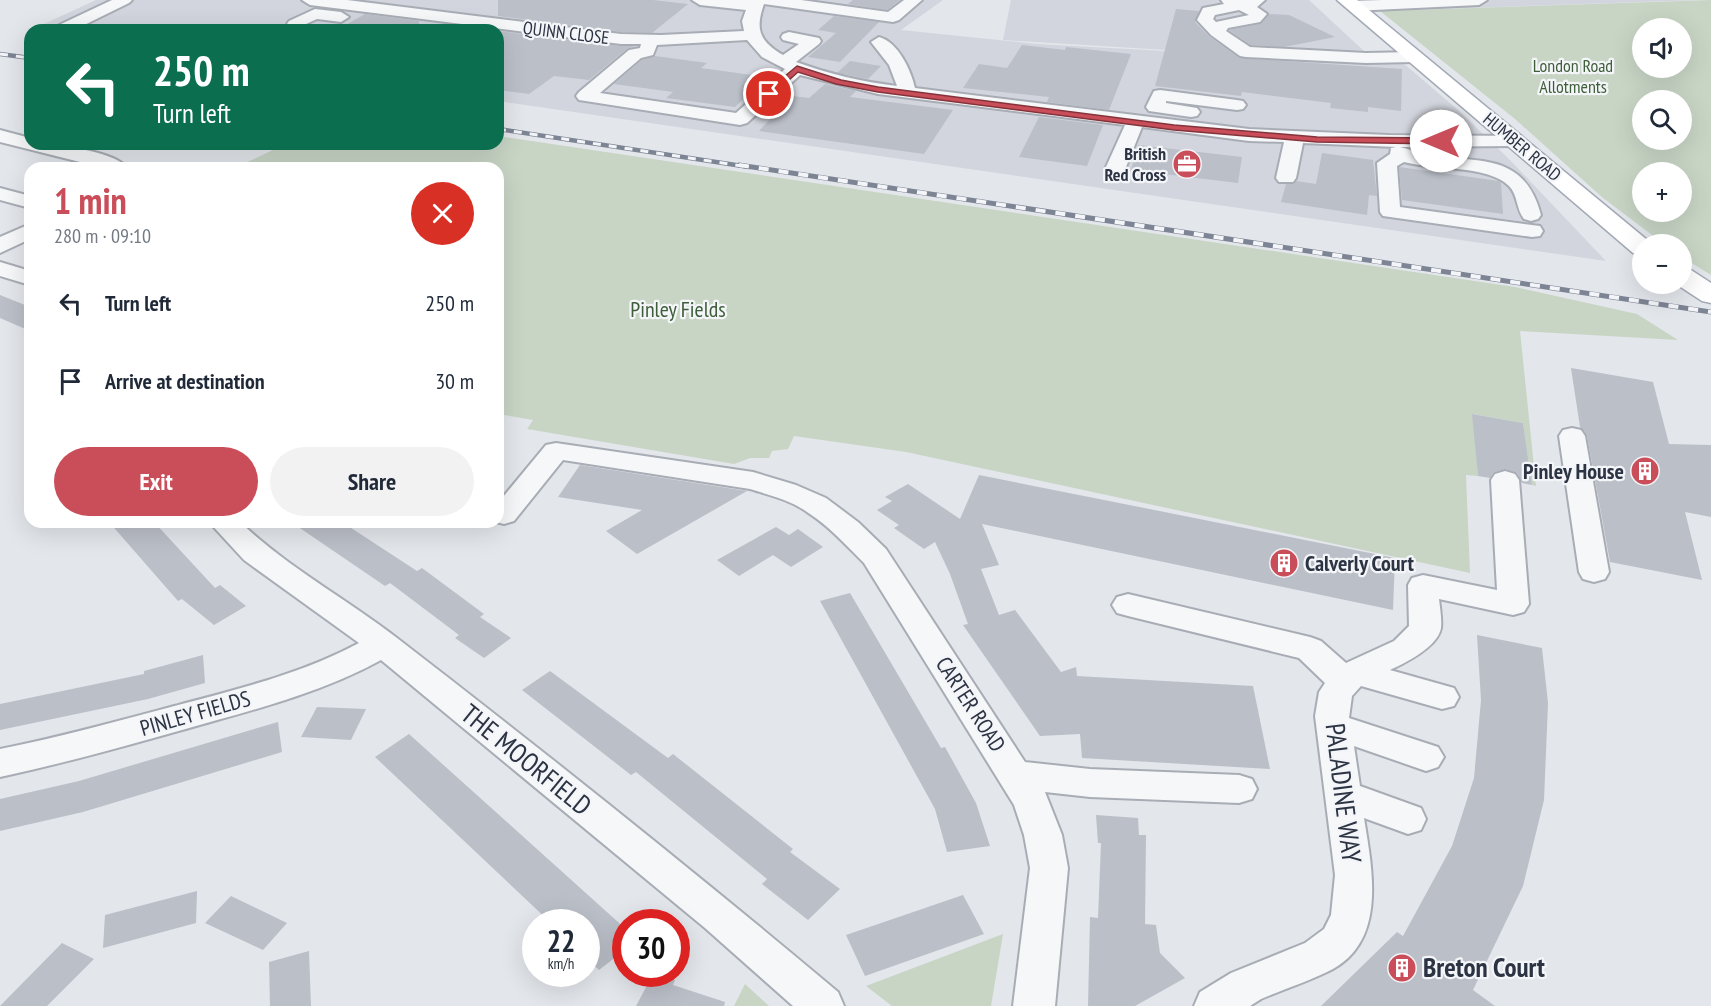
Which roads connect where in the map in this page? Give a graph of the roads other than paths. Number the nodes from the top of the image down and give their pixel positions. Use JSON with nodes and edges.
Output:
{"nodes":[{"id":1,"x":124,"y":0,"type":"edge"},
{"id":2,"x":310,"y":0,"type":"edge"},
{"id":3,"x":700,"y":0,"type":"edge"},
{"id":4,"x":914,"y":0,"type":"edge"},
{"id":5,"x":1257,"y":0,"type":"edge"},
{"id":6,"x":1479,"y":0,"type":"edge"},
{"id":7,"x":329,"y":1,"type":"edge"},
{"id":8,"x":759,"y":2,"type":"edge"},
{"id":9,"x":834,"y":3,"type":"edge"},
{"id":10,"x":1235,"y":3,"type":"edge"},
{"id":11,"x":1350,"y":3,"type":"edge"},
{"id":12,"x":377,"y":9,"type":"junction"},
{"id":13,"x":409,"y":13,"type":"junction"},
{"id":14,"x":73,"y":24,"type":"edge"},
{"id":15,"x":295,"y":24,"type":"dead end"},
{"id":16,"x":389,"y":24,"type":"edge"},
{"id":17,"x":497,"y":24,"type":"edge"},
{"id":18,"x":504,"y":25,"type":"edge"},
{"id":19,"x":751,"y":35,"type":"junction"},
{"id":20,"x":789,"y":37,"type":"dead end"},
{"id":21,"x":651,"y":40,"type":"junction"},
{"id":22,"x":879,"y":42,"type":"dead end"},
{"id":23,"x":1414,"y":57,"type":"junction"},
{"id":24,"x":780,"y":61,"type":"junction"},
{"id":25,"x":797,"y":68,"type":"junction"},
{"id":26,"x":907,"y":93,"type":"junction"},
{"id":27,"x":1238,"y":105,"type":"dead end"},
{"id":28,"x":1135,"y":123,"type":"junction"},
{"id":29,"x":1243,"y":135,"type":"junction"},
{"id":30,"x":0,"y":136,"type":"edge"},
{"id":31,"x":1294,"y":138,"type":"junction"},
{"id":32,"x":1514,"y":140,"type":"junction"},
{"id":33,"x":24,"y":142,"type":"edge"},
{"id":34,"x":1396,"y":148,"type":"junction"},
{"id":35,"x":55,"y":150,"type":"edge"},
{"id":36,"x":102,"y":162,"type":"edge"},
{"id":37,"x":1116,"y":167,"type":"dead end"},
{"id":38,"x":1286,"y":178,"type":"dead end"},
{"id":39,"x":0,"y":194,"type":"edge"},
{"id":40,"x":24,"y":200,"type":"edge"},
{"id":41,"x":24,"y":233,"type":"edge"},
{"id":42,"x":1632,"y":240,"type":"edge"},
{"id":43,"x":0,"y":246,"type":"edge"},
{"id":44,"x":0,"y":269,"type":"edge"},
{"id":45,"x":24,"y":276,"type":"edge"},
{"id":46,"x":1572,"y":436,"type":"dead end"},
{"id":47,"x":1505,"y":480,"type":"dead end"},
{"id":48,"x":504,"y":515,"type":"dead end"},
{"id":49,"x":229,"y":528,"type":"edge"},
{"id":50,"x":1594,"y":572,"type":"dead end"},
{"id":51,"x":1128,"y":605,"type":"dead end"},
{"id":52,"x":383,"y":644,"type":"junction"},
{"id":53,"x":1351,"y":678,"type":"junction"},
{"id":54,"x":1442,"y":697,"type":"dead end"},
{"id":55,"x":1333,"y":726,"type":"junction"},
{"id":56,"x":1426,"y":757,"type":"dead end"},
{"id":57,"x":0,"y":762,"type":"edge"},
{"id":58,"x":1016,"y":776,"type":"junction"},
{"id":59,"x":1239,"y":789,"type":"dead end"},
{"id":60,"x":1342,"y":794,"type":"junction"},
{"id":61,"x":1408,"y":819,"type":"dead end"},
{"id":62,"x":823,"y":1006,"type":"edge"},
{"id":63,"x":1034,"y":1006,"type":"edge"},
{"id":64,"x":1215,"y":1006,"type":"edge"}],
"edges":[{"from":1,"to":14,"type":"street"},
{"from":2,"to":7,"type":"street","name":"QUINN CLOSE"},
{"from":3,"to":8,"type":"street"},
{"from":4,"to":9,"type":"street"},
{"from":5,"to":10,"type":"street"},
{"from":6,"to":11,"type":"street"},
{"from":7,"to":12,"type":"street","name":"QUINN CLOSE"},
{"from":8,"to":9,"type":"street"},
{"from":8,"to":19,"type":"street"},
{"from":10,"to":23,"type":"street"},
{"from":11,"to":23,"type":"main road","name":"HUMBER ROAD"},
{"from":12,"to":13,"type":"street","name":"QUINN CLOSE"},
{"from":12,"to":15,"type":"street"},
{"from":13,"to":16,"type":"street"},
{"from":13,"to":17,"type":"street","name":"QUINN CLOSE"},
{"from":18,"to":21,"type":"street","name":"QUINN CLOSE"},
{"from":19,"to":21,"type":"street","name":"QUINN CLOSE"},
{"from":19,"to":24,"type":"street"},
{"from":20,"to":24,"type":"street"},
{"from":21,"to":25,"type":"street"},
{"from":22,"to":26,"type":"street"},
{"from":23,"to":32,"type":"main road","name":"HUMBER ROAD"},
{"from":24,"to":25,"type":"street"},
{"from":25,"to":26,"type":"street"},
{"from":26,"to":28,"type":"street"},
{"from":27,"to":29,"type":"street"},
{"from":28,"to":29,"type":"street"},
{"from":28,"to":37,"type":"street"},
{"from":29,"to":31,"type":"street"},
{"from":30,"to":33,"type":"street"},
{"from":31,"to":34,"type":"street"},
{"from":31,"to":38,"type":"street"},
{"from":32,"to":34,"type":"street"},
{"from":32,"to":42,"type":"main road","name":"HUMBER ROAD"},
{"from":34,"to":34,"type":"street"},
{"from":35,"to":36,"type":"street"},
{"from":39,"to":40,"type":"street"},
{"from":41,"to":43,"type":"street"},
{"from":44,"to":45,"type":"street"},
{"from":46,"to":50,"type":"street"},
{"from":47,"to":53,"type":"street"},
{"from":48,"to":58,"type":"street","name":"CARTER ROAD"},
{"from":49,"to":52,"type":"street","name":"THE MOORFIELD"},
{"from":51,"to":53,"type":"street"},
{"from":52,"to":57,"type":"street","name":"PINLEY FIELDS"},
{"from":52,"to":62,"type":"street","name":"THE MOORFIELD"},
{"from":53,"to":54,"type":"street"},
{"from":53,"to":55,"type":"street","name":"PALADINE WAY"},
{"from":55,"to":56,"type":"street"},
{"from":55,"to":60,"type":"street","name":"PALADINE WAY"},
{"from":58,"to":59,"type":"street"},
{"from":58,"to":63,"type":"street","name":"CARTER ROAD"},
{"from":60,"to":61,"type":"street"},
{"from":60,"to":64,"type":"street","name":"PALADINE WAY"}]}
